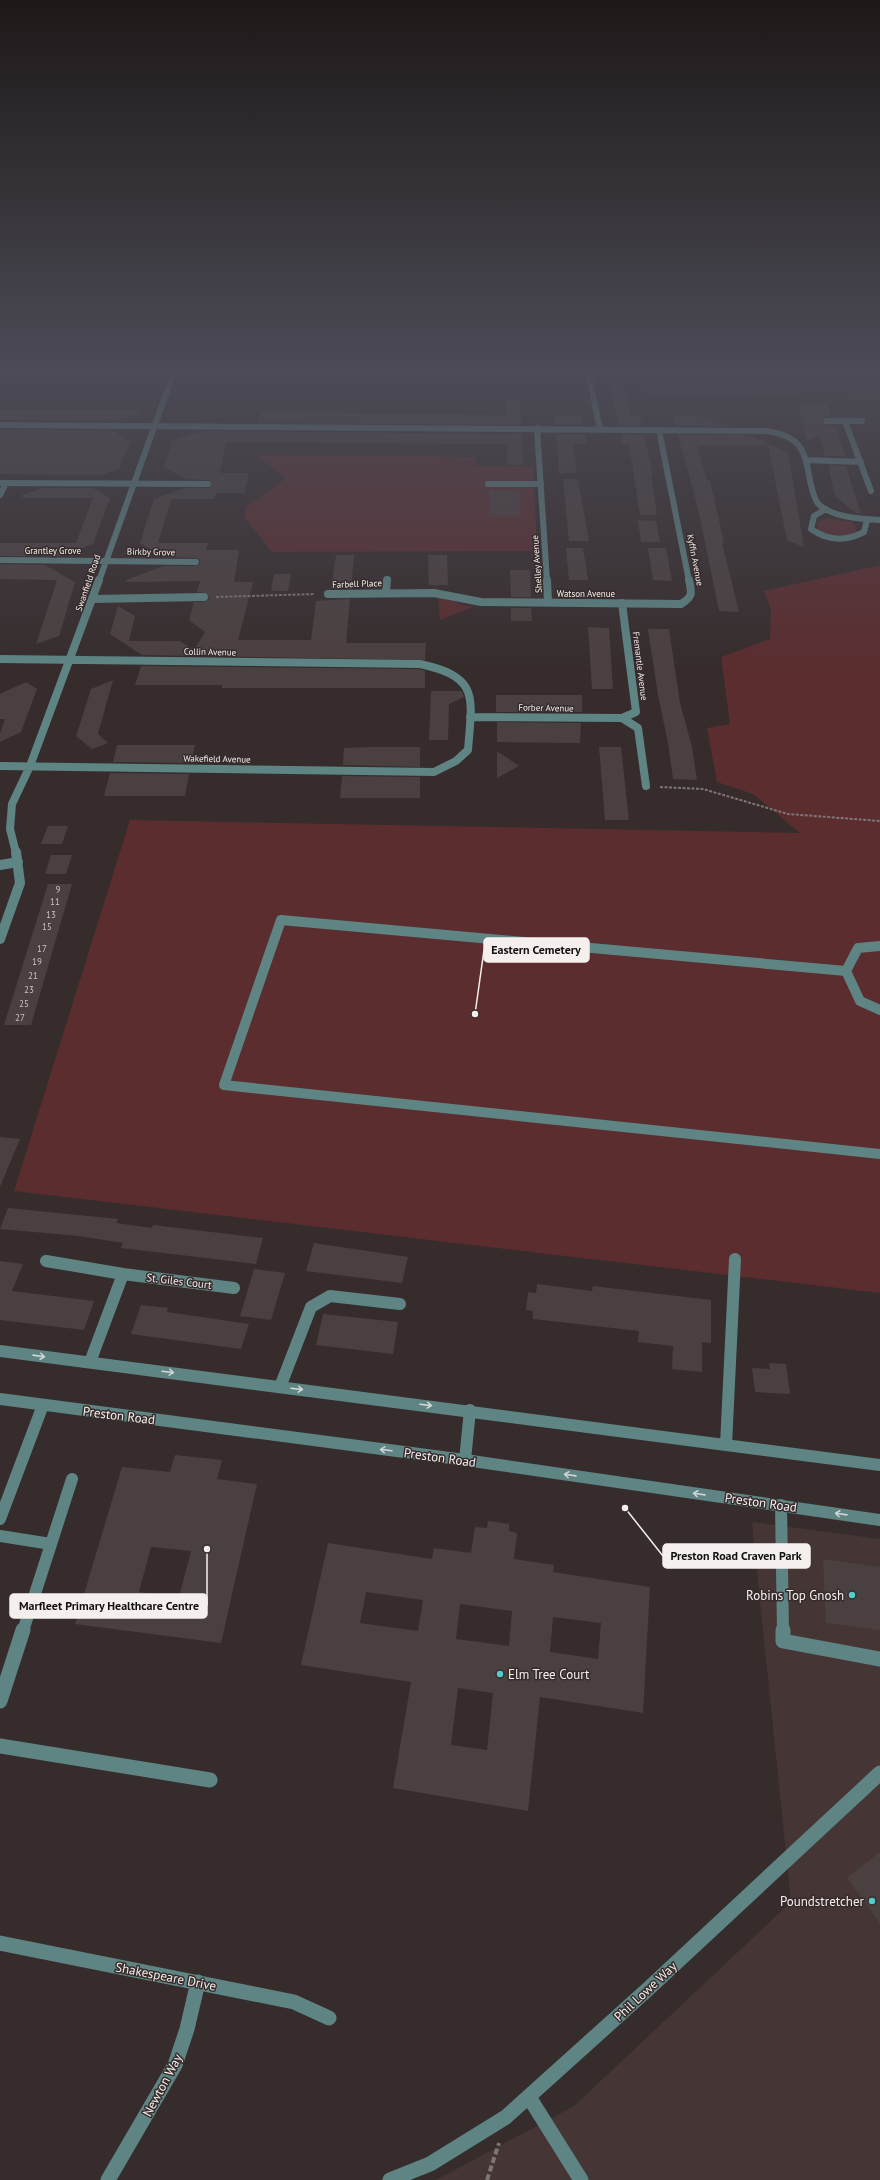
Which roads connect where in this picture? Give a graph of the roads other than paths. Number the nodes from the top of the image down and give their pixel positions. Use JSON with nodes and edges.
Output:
{"nodes":[{"id":1,"x":140,"y":468,"type":"edge"},
{"id":2,"x":540,"y":468,"type":"edge"},
{"id":3,"x":667,"y":468,"type":"edge"},
{"id":4,"x":808,"y":468,"type":"edge"},
{"id":5,"x":863,"y":468,"type":"edge"},
{"id":6,"x":134,"y":482,"type":"junction"},
{"id":7,"x":3,"y":483,"type":"edge"},
{"id":8,"x":208,"y":484,"type":"dead end"},
{"id":9,"x":488,"y":484,"type":"dead end"},
{"id":10,"x":541,"y":484,"type":"junction"},
{"id":11,"x":871,"y":491,"type":"dead end"},
{"id":12,"x":0,"y":495,"type":"edge"},
{"id":13,"x":826,"y":509,"type":"junction"},
{"id":14,"x":867,"y":520,"type":"junction"},
{"id":15,"x":880,"y":520,"type":"edge"},
{"id":16,"x":0,"y":560,"type":"edge"},
{"id":17,"x":106,"y":561,"type":"junction"},
{"id":18,"x":196,"y":562,"type":"dead end"},
{"id":19,"x":387,"y":580,"type":"dead end"},
{"id":20,"x":386,"y":592,"type":"junction"},
{"id":21,"x":328,"y":594,"type":"road end"},
{"id":22,"x":204,"y":597,"type":"road end"},
{"id":23,"x":92,"y":599,"type":"junction"},
{"id":24,"x":690,"y":599,"type":"joint"},
{"id":25,"x":481,"y":602,"type":"joint"},
{"id":26,"x":548,"y":602,"type":"junction"},
{"id":27,"x":622,"y":603,"type":"junction"},
{"id":28,"x":0,"y":659,"type":"edge"},
{"id":29,"x":71,"y":660,"type":"junction"},
{"id":30,"x":470,"y":717,"type":"junction"},
{"id":31,"x":622,"y":718,"type":"junction"},
{"id":32,"x":0,"y":766,"type":"edge"},
{"id":33,"x":30,"y":766,"type":"junction"},
{"id":34,"x":434,"y":772,"type":"joint"},
{"id":35,"x":646,"y":786,"type":"road end"},
{"id":36,"x":18,"y":862,"type":"junction"},
{"id":37,"x":0,"y":865,"type":"edge"},
{"id":38,"x":0,"y":939,"type":"edge"},
{"id":39,"x":880,"y":946,"type":"edge"},
{"id":40,"x":846,"y":970,"type":"junction"},
{"id":41,"x":880,"y":1010,"type":"edge"},
{"id":42,"x":880,"y":1154,"type":"edge"},
{"id":43,"x":735,"y":1259,"type":"dead end"},
{"id":44,"x":46,"y":1261,"type":"dead end"},
{"id":45,"x":123,"y":1274,"type":"junction"},
{"id":46,"x":234,"y":1288,"type":"dead end"},
{"id":47,"x":400,"y":1304,"type":"dead end"},
{"id":48,"x":0,"y":1351,"type":"edge"},
{"id":49,"x":90,"y":1362,"type":"junction"},
{"id":50,"x":280,"y":1387,"type":"junction"},
{"id":51,"x":0,"y":1399,"type":"edge"},
{"id":52,"x":43,"y":1405,"type":"junction"},
{"id":53,"x":470,"y":1410,"type":"junction"},
{"id":54,"x":726,"y":1444,"type":"junction"},
{"id":55,"x":465,"y":1460,"type":"junction"},
{"id":56,"x":880,"y":1465,"type":"edge"},
{"id":57,"x":72,"y":1479,"type":"dead end"},
{"id":58,"x":781,"y":1505,"type":"junction"},
{"id":59,"x":0,"y":1519,"type":"edge"},
{"id":60,"x":880,"y":1520,"type":"edge"},
{"id":61,"x":0,"y":1536,"type":"edge"},
{"id":62,"x":51,"y":1544,"type":"junction"},
{"id":63,"x":879,"y":1659,"type":"edge"},
{"id":64,"x":0,"y":1701,"type":"edge"},
{"id":65,"x":0,"y":1746,"type":"edge"},
{"id":66,"x":880,"y":1773,"type":"edge"},
{"id":67,"x":210,"y":1780,"type":"dead end"},
{"id":68,"x":0,"y":1943,"type":"edge"},
{"id":69,"x":198,"y":1982,"type":"junction"},
{"id":70,"x":329,"y":2018,"type":"dead end"},
{"id":71,"x":529,"y":2097,"type":"junction"},
{"id":72,"x":108,"y":2180,"type":"edge"},
{"id":73,"x":390,"y":2180,"type":"edge"},
{"id":74,"x":581,"y":2180,"type":"edge"}],
"edges":[{"from":1,"to":6,"type":"street","name":"Swanfield Road"},
{"from":2,"to":10,"type":"street","name":"Shelley Avenue"},
{"from":3,"to":24,"type":"street","name":"Kyffin Avenue"},
{"from":4,"to":13,"type":"street"},
{"from":5,"to":11,"type":"street"},
{"from":6,"to":7,"type":"street"},
{"from":6,"to":8,"type":"street"},
{"from":6,"to":17,"type":"street","name":"Swanfield Road"},
{"from":7,"to":12,"type":"street"},
{"from":9,"to":10,"type":"street"},
{"from":10,"to":26,"type":"street","name":"Shelley Avenue"},
{"from":13,"to":14,"type":"street"},
{"from":13,"to":14,"type":"street"},
{"from":14,"to":15,"type":"street"},
{"from":16,"to":17,"type":"street","name":"Grantley Grove"},
{"from":17,"to":18,"type":"street","name":"Birkby Grove"},
{"from":17,"to":23,"type":"street","name":"Swanfield Road"},
{"from":19,"to":20,"type":"street","name":"Farbell Place"},
{"from":20,"to":21,"type":"street","name":"Farbell Place"},
{"from":20,"to":25,"type":"street","name":"Farbell Place"},
{"from":22,"to":23,"type":"street"},
{"from":23,"to":29,"type":"street","name":"Swanfield Road"},
{"from":24,"to":27,"type":"street","name":"Watson Avenue"},
{"from":25,"to":26,"type":"street","name":"Watson Avenue"},
{"from":26,"to":27,"type":"street","name":"Watson Avenue"},
{"from":27,"to":31,"type":"street","name":"Fremantle Avenue"},
{"from":28,"to":29,"type":"street","name":"Collin Avenue"},
{"from":29,"to":30,"type":"street","name":"Collin Avenue"},
{"from":29,"to":33,"type":"street","name":"Swanfield Road"},
{"from":30,"to":31,"type":"street","name":"Forber Avenue"},
{"from":30,"to":34,"type":"street","name":"Collin Avenue"},
{"from":31,"to":35,"type":"street"},
{"from":32,"to":33,"type":"street","name":"Wakefield Avenue"},
{"from":33,"to":34,"type":"street","name":"Wakefield Avenue"},
{"from":33,"to":36,"type":"street","name":"Swanfield Road"},
{"from":36,"to":37,"type":"street"},
{"from":36,"to":38,"type":"street"},
{"from":39,"to":40,"type":"street"},
{"from":40,"to":41,"type":"street"},
{"from":40,"to":42,"type":"street"},
{"from":43,"to":54,"type":"street"},
{"from":44,"to":45,"type":"street","name":"St. Giles Court"},
{"from":45,"to":46,"type":"street","name":"St. Giles Court"},
{"from":45,"to":49,"type":"street"},
{"from":47,"to":50,"type":"street"},
{"from":48,"to":49,"type":"street","one_way":true},
{"from":49,"to":50,"type":"street","one_way":true},
{"from":50,"to":53,"type":"street","one_way":true},
{"from":51,"to":52,"type":"street","name":"Preston Road"},
{"from":55,"to":52,"type":"street","name":"Preston Road","one_way":true},
{"from":52,"to":59,"type":"street"},
{"from":53,"to":54,"type":"street"},
{"from":53,"to":55,"type":"street"},
{"from":54,"to":56,"type":"street"},
{"from":58,"to":55,"type":"street","name":"Preston Road","one_way":true},
{"from":57,"to":62,"type":"street"},
{"from":60,"to":58,"type":"street","name":"Preston Road","one_way":true},
{"from":58,"to":63,"type":"street"},
{"from":61,"to":62,"type":"street"},
{"from":62,"to":64,"type":"street"},
{"from":65,"to":67,"type":"street"},
{"from":66,"to":71,"type":"street","name":"Phil Lowe Way"},
{"from":68,"to":69,"type":"street","name":"Shakespeare Drive"},
{"from":69,"to":70,"type":"street","name":"Shakespeare Drive"},
{"from":69,"to":72,"type":"street","name":"Newton Way"},
{"from":71,"to":73,"type":"street","name":"Phil Lowe Way"},
{"from":71,"to":74,"type":"street"}]}
